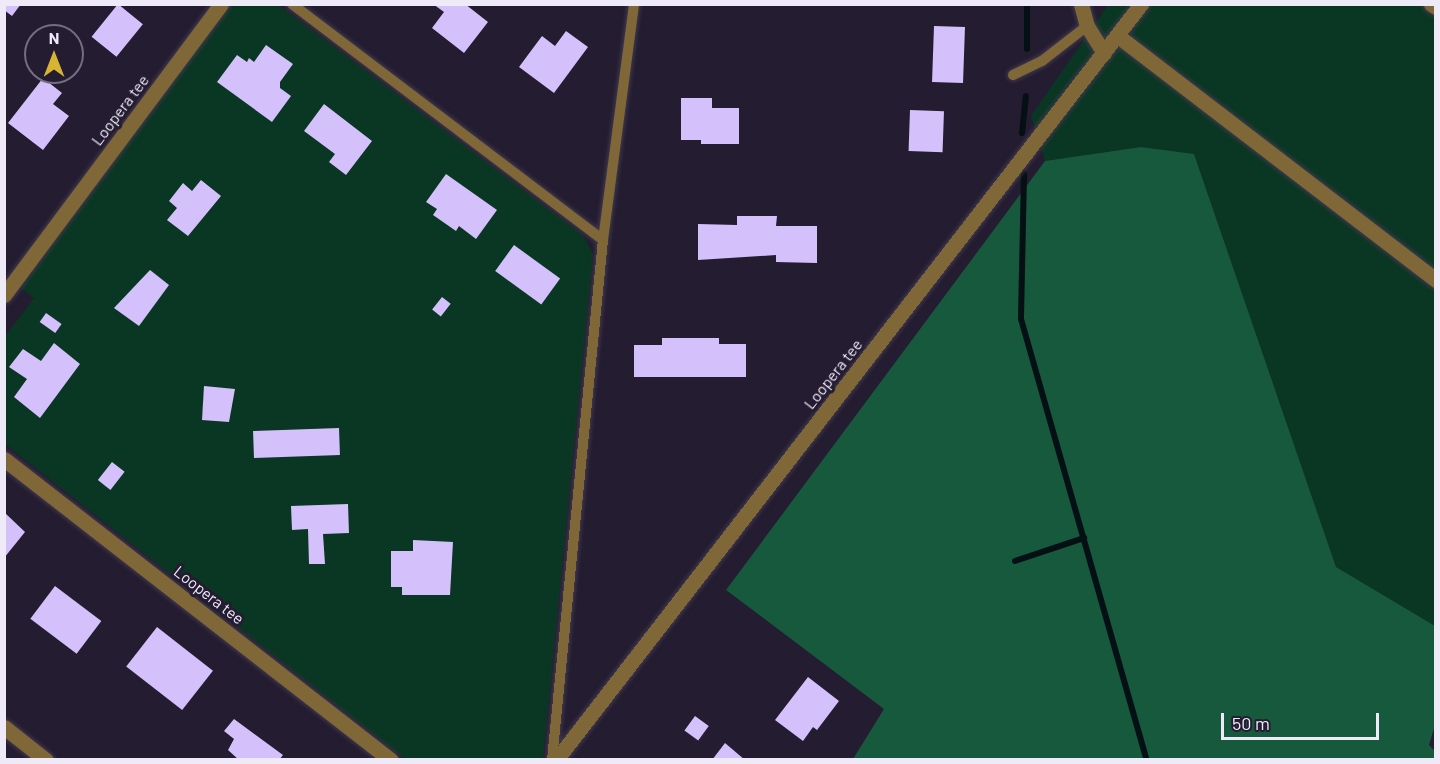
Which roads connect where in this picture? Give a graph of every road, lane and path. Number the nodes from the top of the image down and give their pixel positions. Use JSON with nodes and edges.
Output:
{"nodes":[{"id":1,"x":221,"y":4,"type":"edge"},
{"id":2,"x":292,"y":4,"type":"edge"},
{"id":3,"x":634,"y":4,"type":"edge"},
{"id":4,"x":1081,"y":4,"type":"edge"},
{"id":5,"x":1141,"y":4,"type":"edge"},
{"id":6,"x":1431,"y":4,"type":"edge"},
{"id":7,"x":1436,"y":7,"type":"edge"},
{"id":8,"x":1087,"y":26,"type":"junction"},
{"id":9,"x":1118,"y":36,"type":"junction"},
{"id":10,"x":1104,"y":53,"type":"junction"},
{"id":11,"x":1013,"y":75,"type":"dead end"},
{"id":12,"x":603,"y":240,"type":"junction"},
{"id":13,"x":1436,"y":280,"type":"edge"},
{"id":14,"x":4,"y":295,"type":"edge"},
{"id":15,"x":4,"y":459,"type":"edge"},
{"id":16,"x":4,"y":727,"type":"edge"},
{"id":17,"x":46,"y":759,"type":"edge"},
{"id":18,"x":391,"y":759,"type":"edge"},
{"id":19,"x":554,"y":759,"type":"edge"}],
"edges":[{"from":1,"to":14,"type":"street","name":"Loopera tee"},
{"from":2,"to":12,"type":"lane"},
{"from":3,"to":12,"type":"lane"},
{"from":4,"to":8,"type":"street"},
{"from":5,"to":9,"type":"street","name":"Loopera tee"},
{"from":6,"to":7,"type":"street"},
{"from":8,"to":10,"type":"street"},
{"from":8,"to":11,"type":"lane"},
{"from":9,"to":10,"type":"street","name":"Loopera tee"},
{"from":9,"to":13,"type":"street"},
{"from":10,"to":19,"type":"street","name":"Loopera tee"},
{"from":12,"to":19,"type":"lane"},
{"from":15,"to":18,"type":"street","name":"Loopera tee"},
{"from":16,"to":17,"type":"street"}]}
